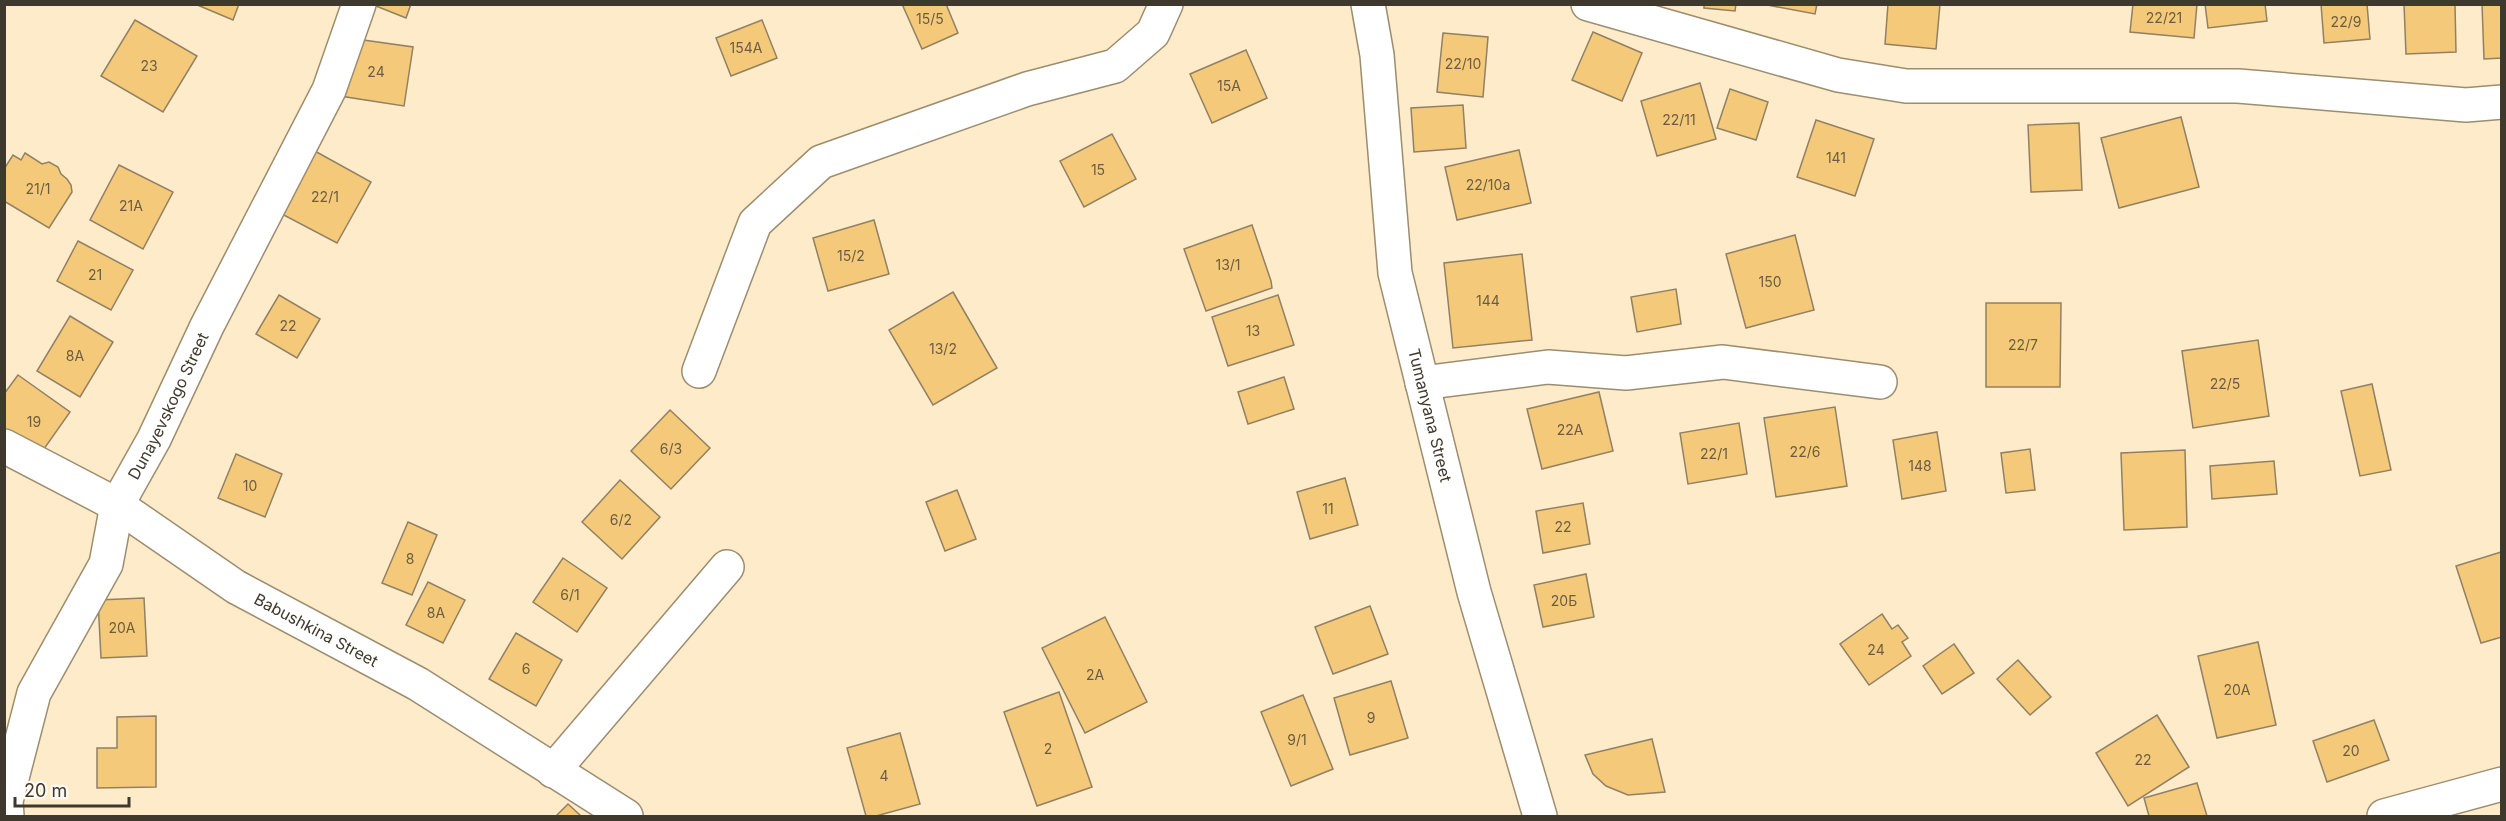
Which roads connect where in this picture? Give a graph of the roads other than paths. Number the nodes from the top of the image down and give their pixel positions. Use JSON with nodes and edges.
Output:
{"nodes":[{"id":1,"x":359,"y":4,"type":"edge"},
{"id":2,"x":1166,"y":4,"type":"edge"},
{"id":3,"x":1368,"y":4,"type":"edge"},
{"id":4,"x":1588,"y":4,"type":"edge"},
{"id":5,"x":2502,"y":102,"type":"edge"},
{"id":6,"x":699,"y":371,"type":"dead end"},
{"id":7,"x":1880,"y":382,"type":"dead end"},
{"id":8,"x":1422,"y":384,"type":"junction"},
{"id":9,"x":4,"y":446,"type":"edge"},
{"id":10,"x":117,"y":505,"type":"junction"},
{"id":11,"x":727,"y":567,"type":"dead end"},
{"id":12,"x":553,"y":771,"type":"junction"},
{"id":13,"x":2502,"y":784,"type":"edge"},
{"id":14,"x":7,"y":816,"type":"edge"},
{"id":15,"x":626,"y":816,"type":"edge"},
{"id":16,"x":1540,"y":816,"type":"edge"},
{"id":17,"x":2384,"y":816,"type":"edge"}],
"edges":[{"from":1,"to":10,"type":"street","name":"Dunayevskogo Street"},
{"from":2,"to":6,"type":"street"},
{"from":3,"to":8,"type":"street","name":"Tumanyana Street"},
{"from":4,"to":5,"type":"street"},
{"from":7,"to":8,"type":"street"},
{"from":8,"to":16,"type":"street","name":"Tumanyana Street"},
{"from":9,"to":10,"type":"street","name":"Babushkina Street"},
{"from":10,"to":12,"type":"street","name":"Babushkina Street"},
{"from":10,"to":14,"type":"street","name":"Dunayevskogo Street"},
{"from":11,"to":12,"type":"street"},
{"from":12,"to":15,"type":"street","name":"Babushkina Street"},
{"from":13,"to":17,"type":"street"}]}
